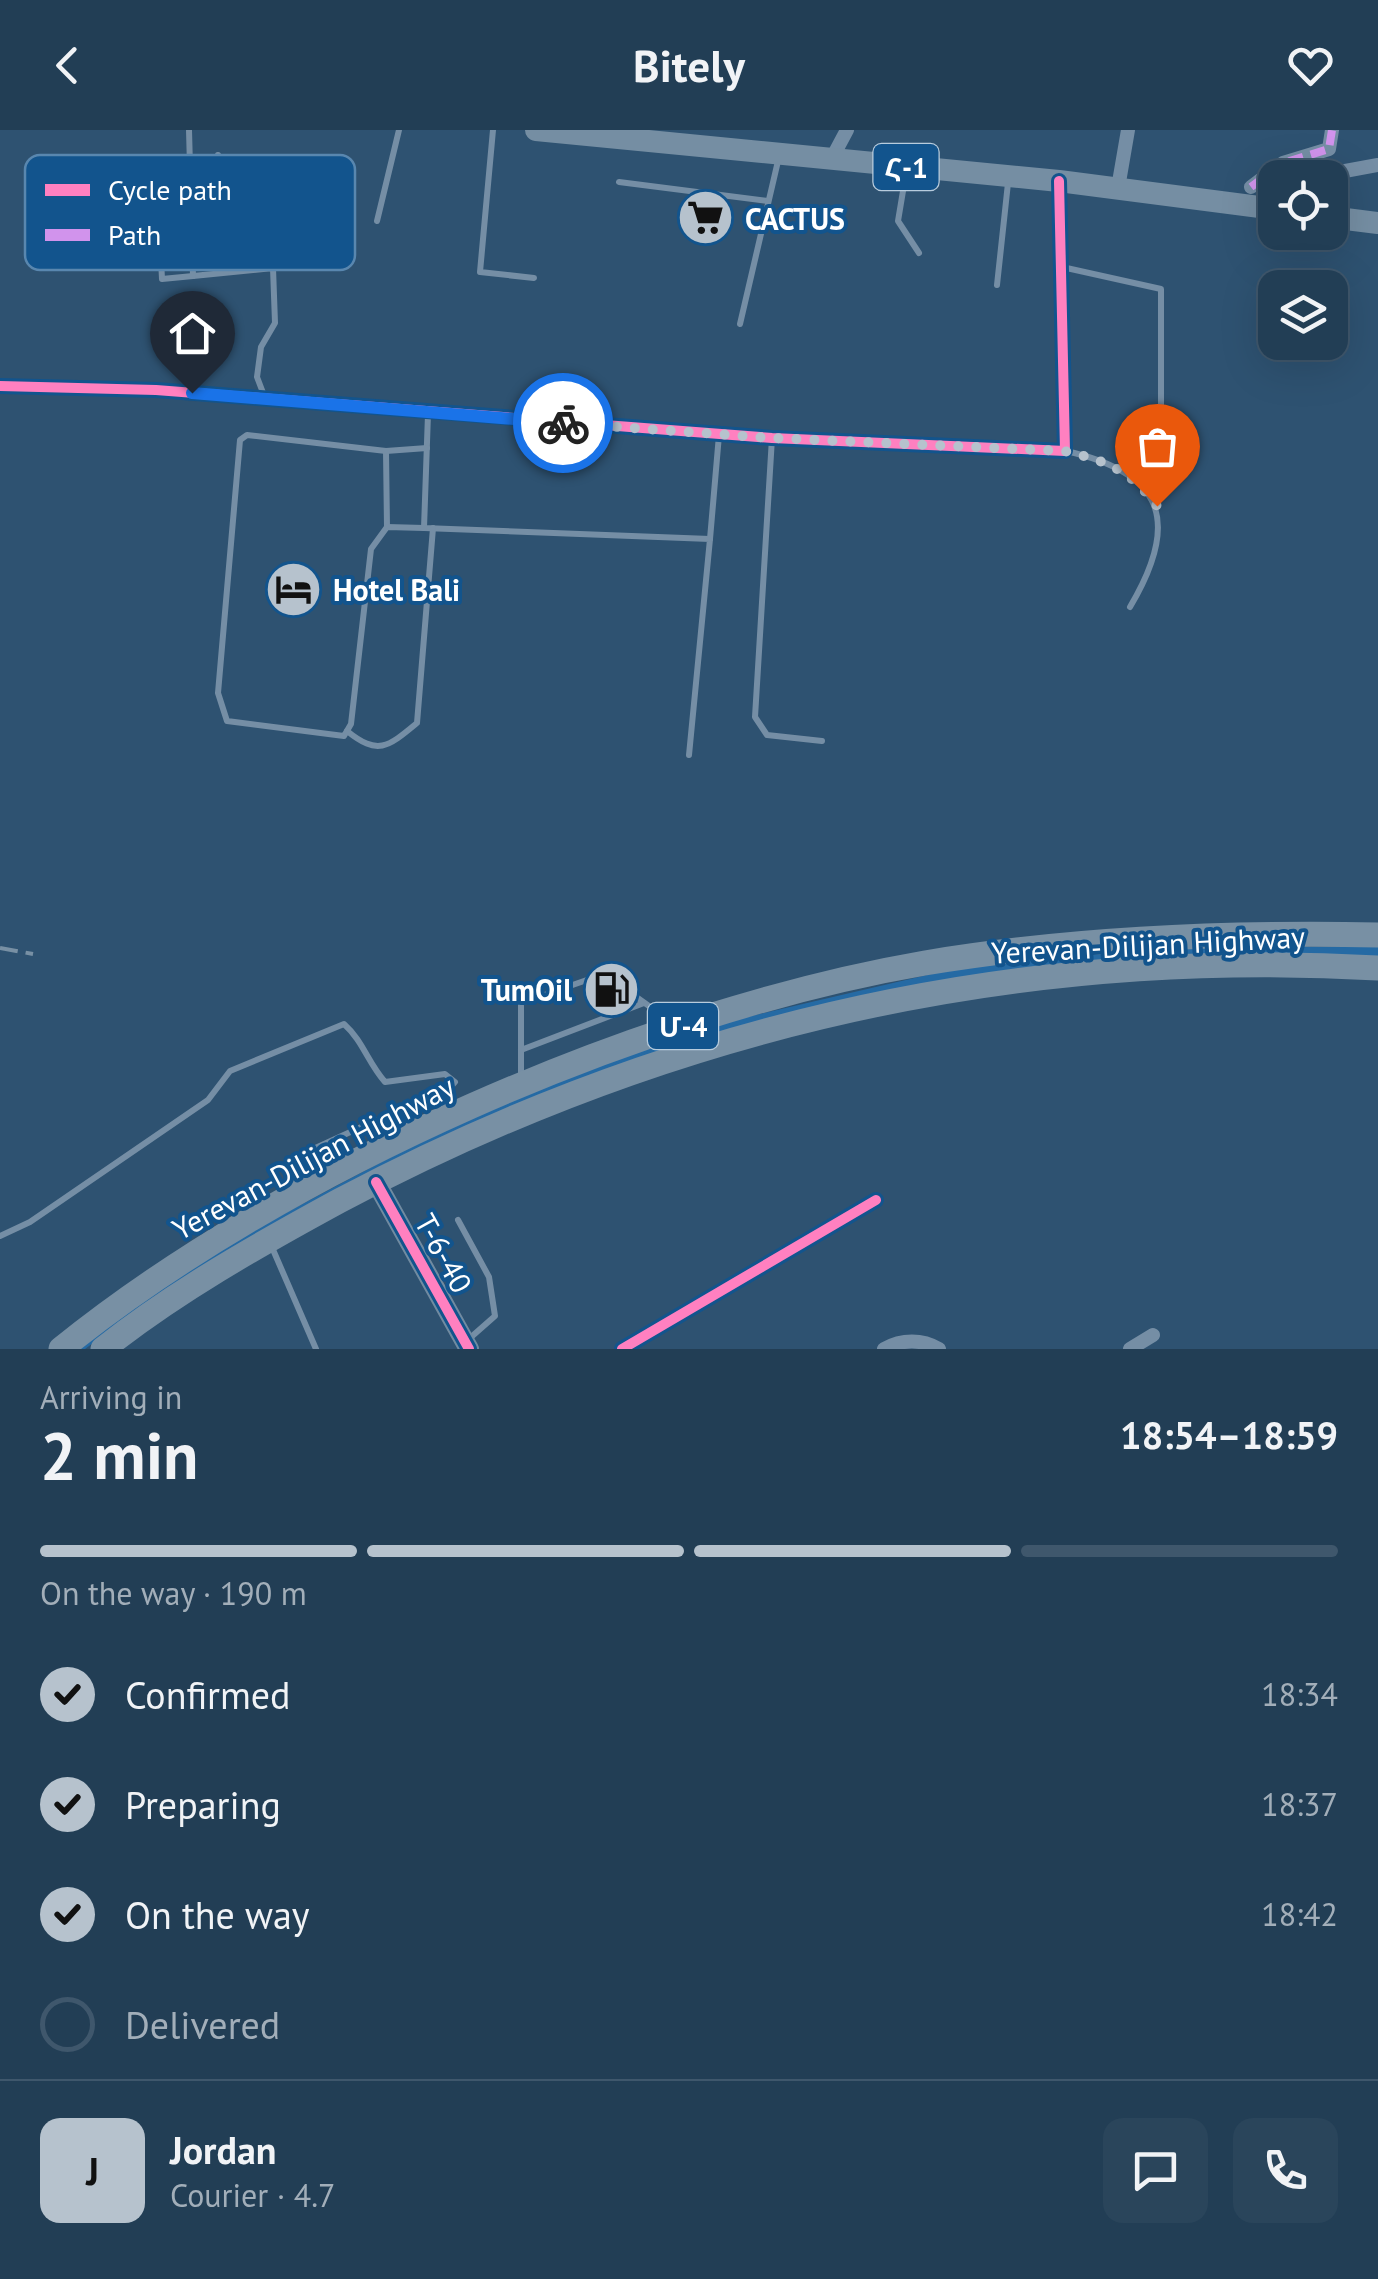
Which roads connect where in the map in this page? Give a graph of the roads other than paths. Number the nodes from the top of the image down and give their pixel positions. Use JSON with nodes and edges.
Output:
{"nodes":[{"id":1,"x":189,"y":130,"type":"edge"},
{"id":2,"x":399,"y":130,"type":"edge"},
{"id":3,"x":493,"y":130,"type":"edge"},
{"id":4,"x":536,"y":130,"type":"edge"},
{"id":5,"x":847,"y":130,"type":"edge"},
{"id":6,"x":1128,"y":130,"type":"edge"},
{"id":7,"x":1332,"y":130,"type":"edge"},
{"id":8,"x":190,"y":155,"type":"edge"},
{"id":9,"x":779,"y":155,"type":"junction"},
{"id":10,"x":831,"y":160,"type":"junction"},
{"id":11,"x":1378,"y":166,"type":"edge"},
{"id":12,"x":908,"y":167,"type":"junction"},
{"id":13,"x":1348,"y":171,"type":"edge"},
{"id":14,"x":1009,"y":176,"type":"junction"},
{"id":15,"x":1060,"y":181,"type":"junction"},
{"id":16,"x":619,"y":182,"type":"dead end"},
{"id":17,"x":1258,"y":186,"type":"edge"},
{"id":18,"x":1251,"y":187,"type":"junction"},
{"id":19,"x":1118,"y":188,"type":"junction"},
{"id":20,"x":768,"y":201,"type":"junction"},
{"id":21,"x":1231,"y":204,"type":"junction"},
{"id":22,"x":1258,"y":207,"type":"edge"},
{"id":23,"x":1348,"y":219,"type":"edge"},
{"id":24,"x":377,"y":221,"type":"dead end"},
{"id":25,"x":1378,"y":223,"type":"edge"},
{"id":26,"x":919,"y":254,"type":"dead end"},
{"id":27,"x":1061,"y":267,"type":"junction"},
{"id":28,"x":161,"y":270,"type":"edge"},
{"id":29,"x":192,"y":270,"type":"edge"},
{"id":30,"x":250,"y":270,"type":"edge"},
{"id":31,"x":273,"y":270,"type":"edge"},
{"id":32,"x":226,"y":272,"type":"joint"},
{"id":33,"x":192,"y":276,"type":"junction"},
{"id":34,"x":534,"y":278,"type":"dead end"},
{"id":35,"x":998,"y":285,"type":"dead end"},
{"id":36,"x":740,"y":324,"type":"dead end"},
{"id":37,"x":0,"y":386,"type":"edge"},
{"id":38,"x":265,"y":400,"type":"junction"},
{"id":39,"x":428,"y":413,"type":"junction"},
{"id":40,"x":1161,"y":431,"type":"dead end"},
{"id":41,"x":718,"y":434,"type":"junction"},
{"id":42,"x":772,"y":438,"type":"junction"},
{"id":43,"x":426,"y":448,"type":"junction"},
{"id":44,"x":386,"y":450,"type":"junction"},
{"id":45,"x":1064,"y":451,"type":"junction"},
{"id":46,"x":387,"y":528,"type":"junction"},
{"id":47,"x":429,"y":528,"type":"junction"},
{"id":48,"x":710,"y":538,"type":"junction"},
{"id":49,"x":1130,"y":607,"type":"dead end"},
{"id":50,"x":347,"y":731,"type":"junction"},
{"id":51,"x":822,"y":741,"type":"dead end"},
{"id":52,"x":689,"y":755,"type":"dead end"},
{"id":53,"x":1378,"y":935,"type":"edge"},
{"id":54,"x":1378,"y":968,"type":"edge"},
{"id":55,"x":645,"y":1003,"type":"junction"},
{"id":56,"x":679,"y":1027,"type":"junction"},
{"id":57,"x":521,"y":1050,"type":"junction"},
{"id":58,"x":521,"y":1088,"type":"junction"},
{"id":59,"x":447,"y":1108,"type":"junction"},
{"id":60,"x":287,"y":1160,"type":"dead end"},
{"id":61,"x":376,"y":1182,"type":"junction"},
{"id":62,"x":876,"y":1200,"type":"dead end"},
{"id":63,"x":458,"y":1220,"type":"dead end"},
{"id":64,"x":0,"y":1236,"type":"edge"},
{"id":65,"x":268,"y":1239,"type":"junction"},
{"id":66,"x":1153,"y":1335,"type":"dead end"},
{"id":67,"x":467,"y":1346,"type":"edge"},
{"id":68,"x":61,"y":1349,"type":"edge"},
{"id":69,"x":103,"y":1349,"type":"edge"},
{"id":70,"x":316,"y":1349,"type":"edge"},
{"id":71,"x":622,"y":1349,"type":"edge"},
{"id":72,"x":884,"y":1349,"type":"edge"},
{"id":73,"x":939,"y":1349,"type":"edge"},
{"id":74,"x":1130,"y":1349,"type":"edge"}],
"edges":[{"from":1,"to":8,"type":"lane"},
{"from":2,"to":24,"type":"lane"},
{"from":3,"to":34,"type":"lane"},
{"from":4,"to":9,"type":"main road","number":"Հ-1"},
{"from":5,"to":10,"type":"street"},
{"from":6,"to":19,"type":"street"},
{"from":7,"to":18,"type":"street"},
{"from":9,"to":10,"type":"main road","number":"Հ-1"},
{"from":9,"to":20,"type":"lane"},
{"from":10,"to":12,"type":"main road","number":"Հ-1"},
{"from":11,"to":13,"type":"street"},
{"from":12,"to":14,"type":"main road","number":"Հ-1"},
{"from":12,"to":26,"type":"lane"},
{"from":14,"to":15,"type":"main road","number":"Հ-1"},
{"from":14,"to":35,"type":"lane"},
{"from":15,"to":19,"type":"main road","number":"Հ-1"},
{"from":15,"to":27,"type":"street"},
{"from":16,"to":20,"type":"lane"},
{"from":17,"to":18,"type":"street"},
{"from":18,"to":21,"type":"street"},
{"from":19,"to":21,"type":"main road","number":"Հ-1"},
{"from":20,"to":36,"type":"lane"},
{"from":21,"to":22,"type":"main road","number":"Հ-1"},
{"from":23,"to":25,"type":"main road"},
{"from":27,"to":40,"type":"lane"},
{"from":27,"to":45,"type":"street"},
{"from":28,"to":33,"type":"lane"},
{"from":29,"to":33,"type":"lane"},
{"from":30,"to":32,"type":"lane"},
{"from":31,"to":38,"type":"lane"},
{"from":32,"to":33,"type":"lane"},
{"from":37,"to":38,"type":"street"},
{"from":38,"to":39,"type":"street"},
{"from":39,"to":41,"type":"street"},
{"from":39,"to":43,"type":"lane"},
{"from":41,"to":42,"type":"street"},
{"from":41,"to":48,"type":"lane"},
{"from":42,"to":45,"type":"street"},
{"from":42,"to":51,"type":"lane"},
{"from":43,"to":44,"type":"lane"},
{"from":43,"to":47,"type":"lane"},
{"from":44,"to":46,"type":"lane"},
{"from":44,"to":50,"type":"lane"},
{"from":45,"to":49,"type":"lane"},
{"from":46,"to":47,"type":"lane"},
{"from":46,"to":50,"type":"lane"},
{"from":47,"to":48,"type":"lane"},
{"from":47,"to":50,"type":"lane"},
{"from":48,"to":52,"type":"lane"},
{"from":53,"to":56,"type":"highway","name":"Yerevan-Dilijan Highway","number":"Մ-4"},
{"from":54,"to":61,"type":"highway","name":"Yerevan-Dilijan Highway","number":"Մ-4"},
{"from":55,"to":56,"type":"lane"},
{"from":55,"to":57,"type":"lane"},
{"from":55,"to":57,"type":"lane"},
{"from":56,"to":58,"type":"highway","name":"Yerevan-Dilijan Highway","number":"Մ-4"},
{"from":57,"to":58,"type":"lane"},
{"from":58,"to":59,"type":"highway","name":"Yerevan-Dilijan Highway","number":"Մ-4"},
{"from":59,"to":60,"type":"lane"},
{"from":59,"to":64,"type":"lane"},
{"from":59,"to":68,"type":"highway","name":"Yerevan-Dilijan Highway","number":"Մ-4"},
{"from":61,"to":65,"type":"highway","name":"Yerevan-Dilijan Highway","number":"Մ-4"},
{"from":61,"to":67,"type":"street","name":"T-6-40"},
{"from":62,"to":71,"type":"street"},
{"from":63,"to":67,"type":"lane"},
{"from":65,"to":69,"type":"highway","name":"Yerevan-Dilijan Highway","number":"Մ-4"},
{"from":65,"to":70,"type":"lane"},
{"from":66,"to":74,"type":"street"},
{"from":72,"to":73,"type":"street"}]}
